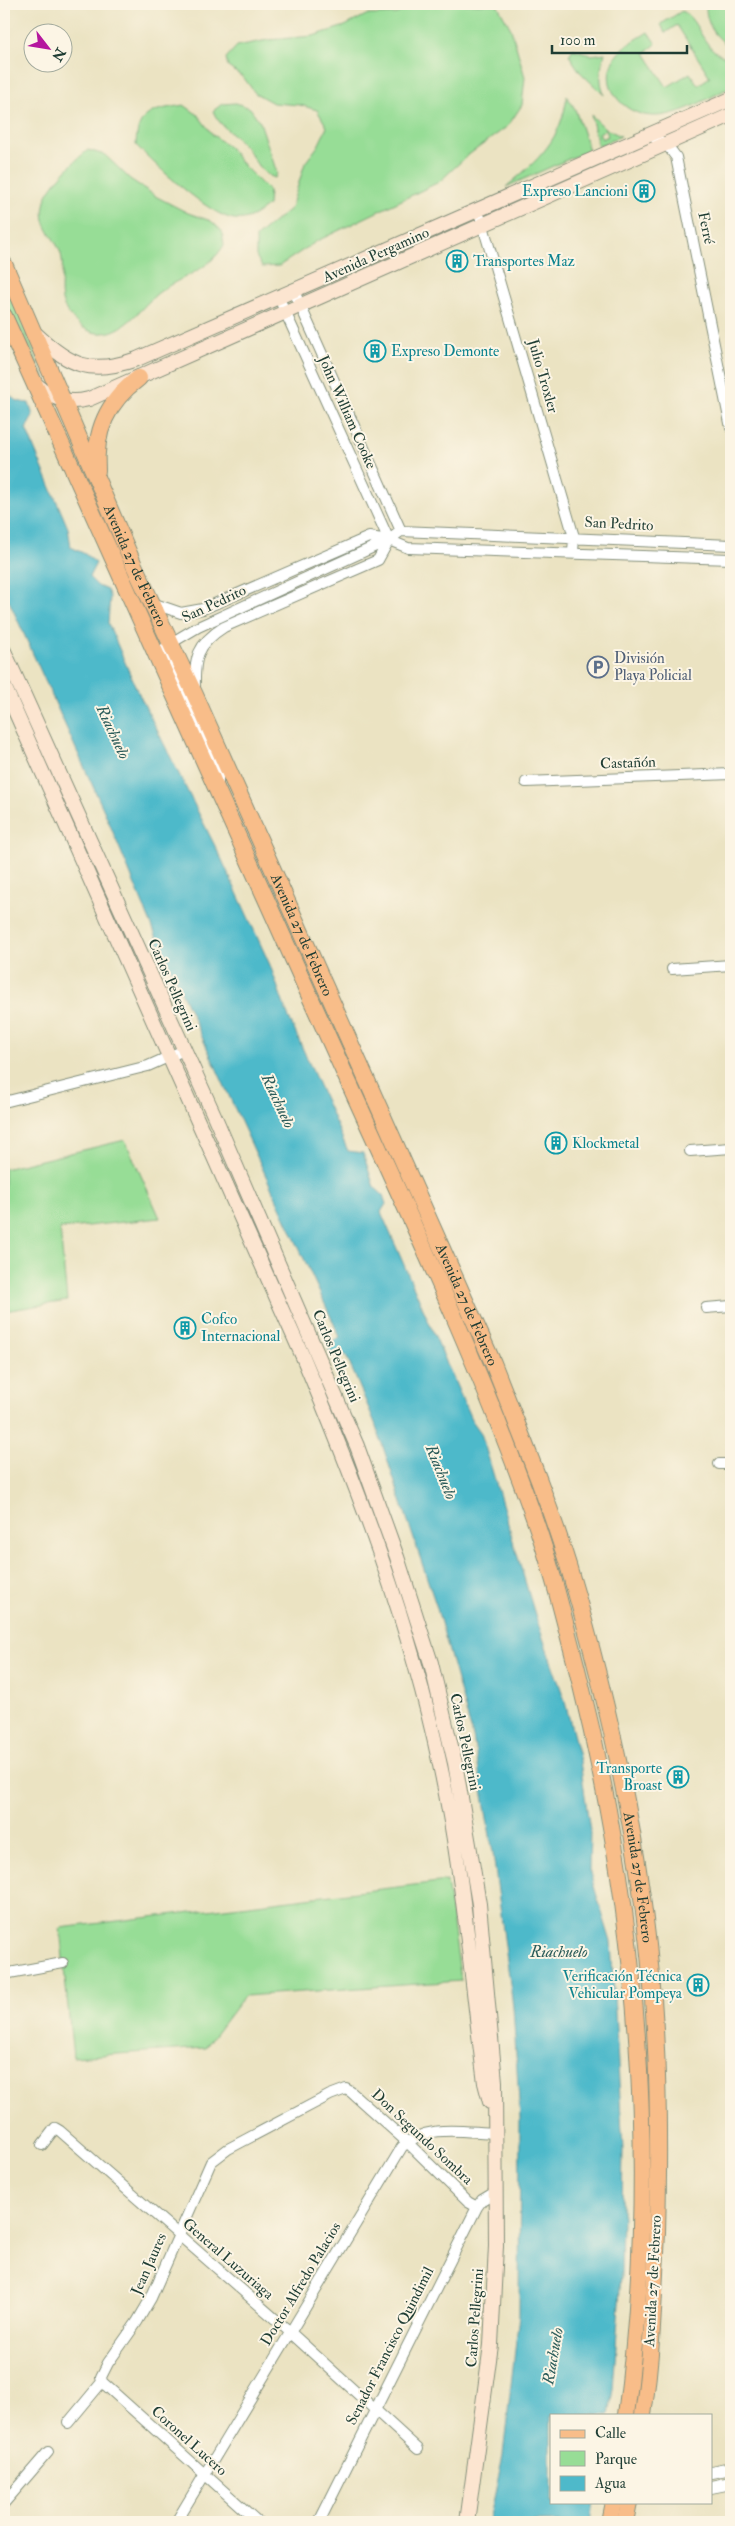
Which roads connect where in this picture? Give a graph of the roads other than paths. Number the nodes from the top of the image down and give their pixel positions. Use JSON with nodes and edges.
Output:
{"nodes":[{"id":1,"x":731,"y":99,"type":"edge"},
{"id":2,"x":731,"y":115,"type":"edge"},
{"id":3,"x":650,"y":135,"type":"junction"},
{"id":4,"x":667,"y":145,"type":"junction"},
{"id":5,"x":478,"y":209,"type":"junction"},
{"id":6,"x":483,"y":225,"type":"junction"},
{"id":7,"x":4,"y":264,"type":"edge"},
{"id":8,"x":293,"y":289,"type":"junction"},
{"id":9,"x":278,"y":296,"type":"junction"},
{"id":10,"x":301,"y":306,"type":"junction"},
{"id":11,"x":286,"y":313,"type":"junction"},
{"id":12,"x":4,"y":316,"type":"edge"},
{"id":13,"x":36,"y":334,"type":"junction"},
{"id":14,"x":139,"y":378,"type":"junction"},
{"id":15,"x":34,"y":383,"type":"junction"},
{"id":16,"x":64,"y":402,"type":"junction"},
{"id":17,"x":731,"y":428,"type":"edge"},
{"id":18,"x":99,"y":486,"type":"junction"},
{"id":19,"x":401,"y":531,"type":"junction"},
{"id":20,"x":574,"y":537,"type":"junction"},
{"id":21,"x":389,"y":540,"type":"junction"},
{"id":22,"x":731,"y":545,"type":"edge"},
{"id":23,"x":573,"y":552,"type":"junction"},
{"id":24,"x":731,"y":559,"type":"edge"},
{"id":25,"x":151,"y":602,"type":"junction"},
{"id":26,"x":170,"y":642,"type":"junction"},
{"id":27,"x":4,"y":651,"type":"edge"},
{"id":28,"x":4,"y":686,"type":"edge"},
{"id":29,"x":195,"y":695,"type":"junction"},
{"id":30,"x":731,"y":774,"type":"edge"},
{"id":31,"x":526,"y":782,"type":"dead end"},
{"id":32,"x":218,"y":789,"type":"junction"},
{"id":33,"x":731,"y":966,"type":"edge"},
{"id":34,"x":672,"y":969,"type":"dead end"},
{"id":35,"x":184,"y":1050,"type":"junction"},
{"id":36,"x":169,"y":1057,"type":"junction"},
{"id":37,"x":4,"y":1102,"type":"edge"},
{"id":38,"x":731,"y":1148,"type":"edge"},
{"id":39,"x":690,"y":1150,"type":"dead end"},
{"id":40,"x":431,"y":1225,"type":"junction"},
{"id":41,"x":415,"y":1232,"type":"junction"},
{"id":42,"x":731,"y":1306,"type":"edge"},
{"id":43,"x":706,"y":1308,"type":"dead end"},
{"id":44,"x":719,"y":1464,"type":"dead end"},
{"id":45,"x":731,"y":1464,"type":"edge"},
{"id":46,"x":585,"y":1626,"type":"junction"},
{"id":47,"x":568,"y":1631,"type":"junction"},
{"id":48,"x":626,"y":1801,"type":"junction"},
{"id":49,"x":608,"y":1802,"type":"junction"},
{"id":50,"x":63,"y":1963,"type":"dead end"},
{"id":51,"x":4,"y":1974,"type":"edge"},
{"id":52,"x":346,"y":2089,"type":"joint"},
{"id":53,"x":494,"y":2116,"type":"junction"},
{"id":54,"x":495,"y":2133,"type":"junction"},
{"id":55,"x":407,"y":2142,"type":"junction"},
{"id":56,"x":42,"y":2145,"type":"dead end"},
{"id":57,"x":497,"y":2191,"type":"junction"},
{"id":58,"x":477,"y":2207,"type":"junction"},
{"id":59,"x":179,"y":2236,"type":"junction"},
{"id":60,"x":290,"y":2332,"type":"junction"},
{"id":61,"x":102,"y":2382,"type":"junction"},
{"id":62,"x":375,"y":2409,"type":"junction"},
{"id":63,"x":626,"y":2414,"type":"edge"},
{"id":64,"x":642,"y":2414,"type":"edge"},
{"id":65,"x":68,"y":2423,"type":"dead end"},
{"id":66,"x":418,"y":2449,"type":"dead end"},
{"id":67,"x":48,"y":2452,"type":"dead end"},
{"id":68,"x":731,"y":2468,"type":"edge"},
{"id":69,"x":712,"y":2472,"type":"edge"},
{"id":70,"x":204,"y":2475,"type":"junction"},
{"id":71,"x":731,"y":2483,"type":"edge"},
{"id":72,"x":712,"y":2487,"type":"edge"},
{"id":73,"x":4,"y":2503,"type":"edge"},
{"id":74,"x":613,"y":2504,"type":"edge"},
{"id":75,"x":629,"y":2504,"type":"edge"},
{"id":76,"x":176,"y":2522,"type":"edge"},
{"id":77,"x":258,"y":2522,"type":"edge"},
{"id":78,"x":318,"y":2522,"type":"edge"},
{"id":79,"x":467,"y":2522,"type":"edge"},
{"id":80,"x":609,"y":2522,"type":"edge"},
{"id":81,"x":625,"y":2522,"type":"edge"}],
"edges":[{"from":1,"to":3,"type":"main road","name":"Avenida Pergamino"},
{"from":2,"to":4,"type":"main road","name":"Avenida Pergamino"},
{"from":3,"to":4,"type":"street"},
{"from":3,"to":5,"type":"main road","name":"Avenida Pergamino"},
{"from":4,"to":6,"type":"main road","name":"Avenida Pergamino"},
{"from":4,"to":17,"type":"street","name":"Ferré"},
{"from":5,"to":6,"type":"street","name":"Julio Troxler"},
{"from":5,"to":8,"type":"main road","name":"Avenida Pergamino"},
{"from":6,"to":10,"type":"main road","name":"Avenida Pergamino"},
{"from":6,"to":20,"type":"street","name":"Julio Troxler"},
{"from":7,"to":13,"type":"main road","name":"Avenida 27 de Febrero"},
{"from":8,"to":9,"type":"main road","name":"Avenida Pergamino"},
{"from":8,"to":10,"type":"street","name":"John William Cooke"},
{"from":9,"to":11,"type":"street","name":"John William Cooke"},
{"from":9,"to":13,"type":"main road","name":"Avenida Pergamino"},
{"from":10,"to":11,"type":"main road","name":"Avenida Pergamino"},
{"from":10,"to":19,"type":"street","name":"John William Cooke"},
{"from":11,"to":14,"type":"main road","name":"Avenida Pergamino"},
{"from":11,"to":21,"type":"street","name":"John William Cooke"},
{"from":12,"to":15,"type":"main road","name":"Avenida 27 de Febrero"},
{"from":13,"to":16,"type":"main road","name":"Avenida 27 de Febrero"},
{"from":14,"to":16,"type":"main road","name":"Avenida Pergamino"},
{"from":14,"to":18,"type":"main road"},
{"from":15,"to":16,"type":"main road"},
{"from":15,"to":32,"type":"main road","name":"Avenida 27 de Febrero"},
{"from":16,"to":18,"type":"main road","name":"Avenida 27 de Febrero"},
{"from":18,"to":25,"type":"main road","name":"Avenida 27 de Febrero"},
{"from":19,"to":20,"type":"street","name":"San Pedrito"},
{"from":19,"to":21,"type":"street","name":"San Pedrito"},
{"from":20,"to":22,"type":"street","name":"San Pedrito"},
{"from":20,"to":23,"type":"street","name":"Julio Troxler"},
{"from":21,"to":23,"type":"street","name":"San Pedrito"},
{"from":21,"to":25,"type":"street","name":"San Pedrito"},
{"from":21,"to":26,"type":"street","name":"San Pedrito"},
{"from":21,"to":29,"type":"street","name":"San Pedrito"},
{"from":23,"to":24,"type":"street","name":"San Pedrito"},
{"from":25,"to":26,"type":"main road","name":"Avenida 27 de Febrero"},
{"from":26,"to":29,"type":"main road","name":"Avenida 27 de Febrero"},
{"from":26,"to":32,"type":"street"},
{"from":27,"to":35,"type":"main road","name":"Carlos Pellegrini"},
{"from":28,"to":36,"type":"main road","name":"Carlos Pellegrini"},
{"from":29,"to":40,"type":"main road","name":"Avenida 27 de Febrero"},
{"from":30,"to":31,"type":"street","name":"Castañón"},
{"from":32,"to":41,"type":"main road","name":"Avenida 27 de Febrero"},
{"from":33,"to":34,"type":"street"},
{"from":35,"to":36,"type":"street"},
{"from":35,"to":53,"type":"main road","name":"Carlos Pellegrini"},
{"from":36,"to":37,"type":"street"},
{"from":36,"to":53,"type":"main road","name":"Carlos Pellegrini"},
{"from":38,"to":39,"type":"street"},
{"from":40,"to":41,"type":"main road"},
{"from":40,"to":46,"type":"main road","name":"Avenida 27 de Febrero"},
{"from":41,"to":47,"type":"main road","name":"Avenida 27 de Febrero"},
{"from":42,"to":43,"type":"street"},
{"from":44,"to":45,"type":"street"},
{"from":46,"to":47,"type":"main road"},
{"from":46,"to":48,"type":"main road","name":"Avenida 27 de Febrero"},
{"from":47,"to":49,"type":"main road","name":"Avenida 27 de Febrero"},
{"from":48,"to":49,"type":"main road"},
{"from":48,"to":64,"type":"main road","name":"Avenida 27 de Febrero"},
{"from":49,"to":63,"type":"main road","name":"Avenida 27 de Febrero"},
{"from":50,"to":51,"type":"street"},
{"from":52,"to":55,"type":"street","name":"Don Segundo Sombra"},
{"from":52,"to":59,"type":"street","name":"Jean Jaures"},
{"from":53,"to":54,"type":"main road","name":"Carlos Pellegrini"},
{"from":54,"to":55,"type":"street","name":"Doctor Alfredo Palacios"},
{"from":54,"to":57,"type":"main road","name":"Carlos Pellegrini"},
{"from":55,"to":58,"type":"street","name":"Don Segundo Sombra"},
{"from":55,"to":60,"type":"street","name":"Doctor Alfredo Palacios"},
{"from":56,"to":59,"type":"street","name":"General Luzuriaga"},
{"from":57,"to":58,"type":"street","name":"Senador Francisco Quindimil"},
{"from":57,"to":79,"type":"main road","name":"Carlos Pellegrini"},
{"from":58,"to":62,"type":"street","name":"Senador Francisco Quindimil"},
{"from":59,"to":60,"type":"street","name":"General Luzuriaga"},
{"from":59,"to":61,"type":"street","name":"Jean Jaures"},
{"from":60,"to":62,"type":"street","name":"General Luzuriaga"},
{"from":60,"to":70,"type":"street","name":"Doctor Alfredo Palacios"},
{"from":61,"to":65,"type":"street","name":"Jean Jaures"},
{"from":61,"to":70,"type":"street","name":"Coronel Lucero"},
{"from":62,"to":66,"type":"street","name":"General Luzuriaga"},
{"from":62,"to":78,"type":"street","name":"Senador Francisco Quindimil"},
{"from":67,"to":73,"type":"street"},
{"from":68,"to":69,"type":"street"},
{"from":70,"to":76,"type":"street","name":"Doctor Alfredo Palacios"},
{"from":70,"to":77,"type":"street","name":"Coronel Lucero"},
{"from":71,"to":72,"type":"street"},
{"from":74,"to":80,"type":"main road"},
{"from":75,"to":81,"type":"main road"}]}
